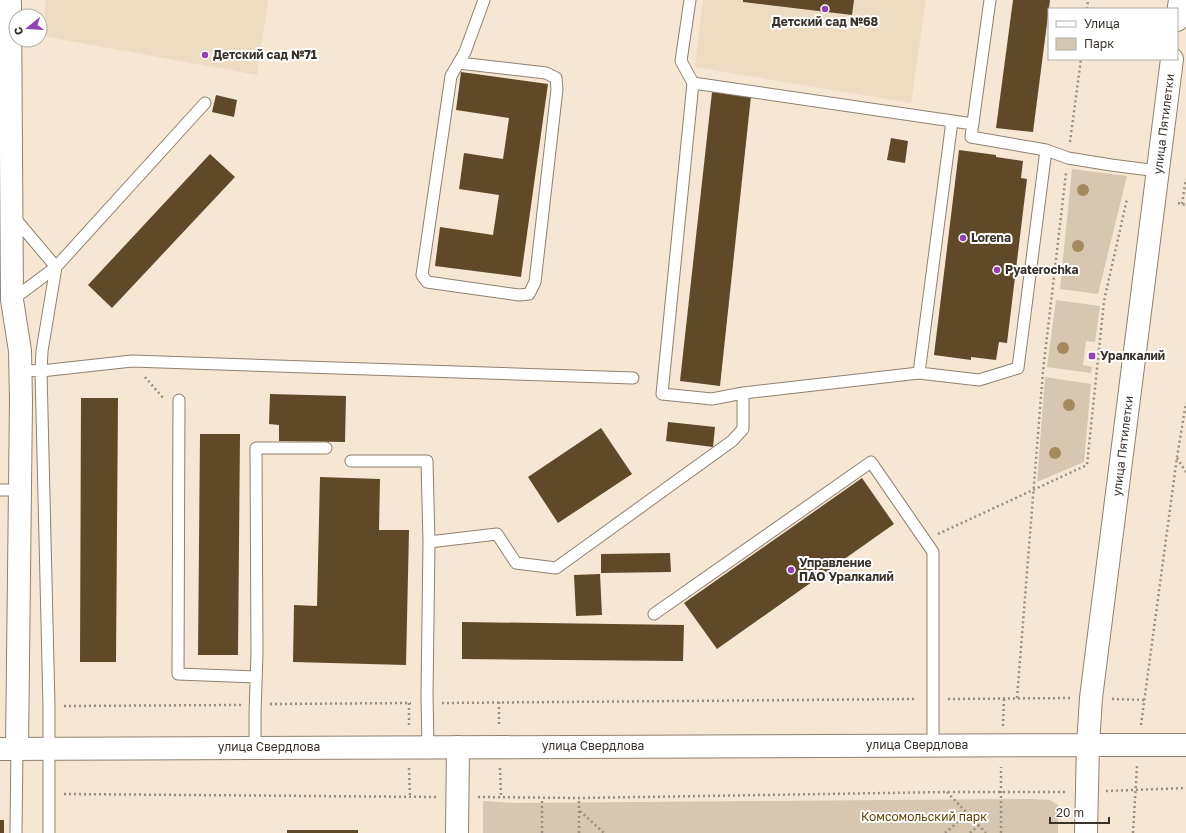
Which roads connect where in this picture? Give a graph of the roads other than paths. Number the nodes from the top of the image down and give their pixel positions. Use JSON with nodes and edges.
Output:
{"nodes":[{"id":1,"x":9,"y":0,"type":"edge"},
{"id":2,"x":484,"y":0,"type":"edge"},
{"id":3,"x":690,"y":0,"type":"edge"},
{"id":4,"x":990,"y":0,"type":"edge"},
{"id":5,"x":1180,"y":0,"type":"edge"},
{"id":6,"x":1178,"y":13,"type":"edge"},
{"id":7,"x":1172,"y":60,"type":"edge"},
{"id":8,"x":459,"y":63,"type":"junction"},
{"id":9,"x":693,"y":83,"type":"junction"},
{"id":10,"x":205,"y":103,"type":"dead end"},
{"id":11,"x":952,"y":121,"type":"junction"},
{"id":12,"x":973,"y":124,"type":"junction"},
{"id":13,"x":1046,"y":150,"type":"junction"},
{"id":14,"x":1158,"y":171,"type":"junction"},
{"id":15,"x":11,"y":214,"type":"junction"},
{"id":16,"x":56,"y":267,"type":"junction"},
{"id":17,"x":12,"y":300,"type":"junction"},
{"id":18,"x":20,"y":370,"type":"junction"},
{"id":19,"x":41,"y":371,"type":"junction"},
{"id":20,"x":919,"y":373,"type":"junction"},
{"id":21,"x":633,"y":378,"type":"dead end"},
{"id":22,"x":744,"y":393,"type":"junction"},
{"id":23,"x":179,"y":400,"type":"road end"},
{"id":24,"x":326,"y":448,"type":"dead end"},
{"id":25,"x":351,"y":462,"type":"dead end"},
{"id":26,"x":10,"y":490,"type":"edge"},
{"id":27,"x":429,"y":542,"type":"junction"},
{"id":28,"x":654,"y":614,"type":"dead end"},
{"id":29,"x":256,"y":677,"type":"junction"},
{"id":30,"x":933,"y":745,"type":"junction"},
{"id":31,"x":1088,"y":745,"type":"junction"},
{"id":32,"x":1186,"y":745,"type":"edge"},
{"id":33,"x":428,"y":747,"type":"junction"},
{"id":34,"x":458,"y":747,"type":"junction"},
{"id":35,"x":8,"y":748,"type":"edge"},
{"id":36,"x":49,"y":748,"type":"junction"},
{"id":37,"x":255,"y":748,"type":"junction"},
{"id":38,"x":16,"y":833,"type":"edge"},
{"id":39,"x":49,"y":833,"type":"edge"},
{"id":40,"x":457,"y":833,"type":"edge"},
{"id":41,"x":1086,"y":833,"type":"edge"}],
"edges":[{"from":1,"to":15,"type":"main road"},
{"from":2,"to":8,"type":"lane"},
{"from":3,"to":9,"type":"lane"},
{"from":4,"to":12,"type":"lane"},
{"from":5,"to":6,"type":"main road"},
{"from":7,"to":14,"type":"main road","name":"улица Пятилетки"},
{"from":8,"to":8,"type":"lane"},
{"from":9,"to":11,"type":"lane"},
{"from":9,"to":22,"type":"lane"},
{"from":10,"to":16,"type":"lane"},
{"from":11,"to":12,"type":"lane"},
{"from":11,"to":20,"type":"lane"},
{"from":12,"to":13,"type":"lane"},
{"from":13,"to":14,"type":"lane"},
{"from":13,"to":20,"type":"lane"},
{"from":14,"to":31,"type":"main road","name":"улица Пятилетки"},
{"from":15,"to":16,"type":"lane"},
{"from":15,"to":17,"type":"main road"},
{"from":16,"to":17,"type":"lane"},
{"from":16,"to":19,"type":"lane"},
{"from":17,"to":18,"type":"main road"},
{"from":18,"to":19,"type":"lane"},
{"from":18,"to":26,"type":"main road"},
{"from":19,"to":21,"type":"lane"},
{"from":19,"to":36,"type":"lane"},
{"from":20,"to":22,"type":"lane"},
{"from":22,"to":27,"type":"lane"},
{"from":23,"to":29,"type":"lane"},
{"from":24,"to":29,"type":"lane"},
{"from":25,"to":27,"type":"lane"},
{"from":26,"to":35,"type":"main road"},
{"from":27,"to":33,"type":"lane"},
{"from":28,"to":30,"type":"lane"},
{"from":29,"to":37,"type":"lane"},
{"from":30,"to":31,"type":"main road","name":"улица Свердлова"},
{"from":30,"to":34,"type":"main road","name":"улица Свердлова"},
{"from":31,"to":32,"type":"main road","name":"улица Свердлова"},
{"from":31,"to":41,"type":"main road","name":"улица Пятилетки"},
{"from":33,"to":34,"type":"main road","name":"улица Свердлова"},
{"from":33,"to":37,"type":"main road","name":"улица Свердлова"},
{"from":34,"to":40,"type":"main road"},
{"from":35,"to":36,"type":"main road","name":"улица Свердлова"},
{"from":35,"to":38,"type":"lane"},
{"from":36,"to":37,"type":"main road","name":"улица Свердлова"},
{"from":36,"to":39,"type":"lane"}]}
